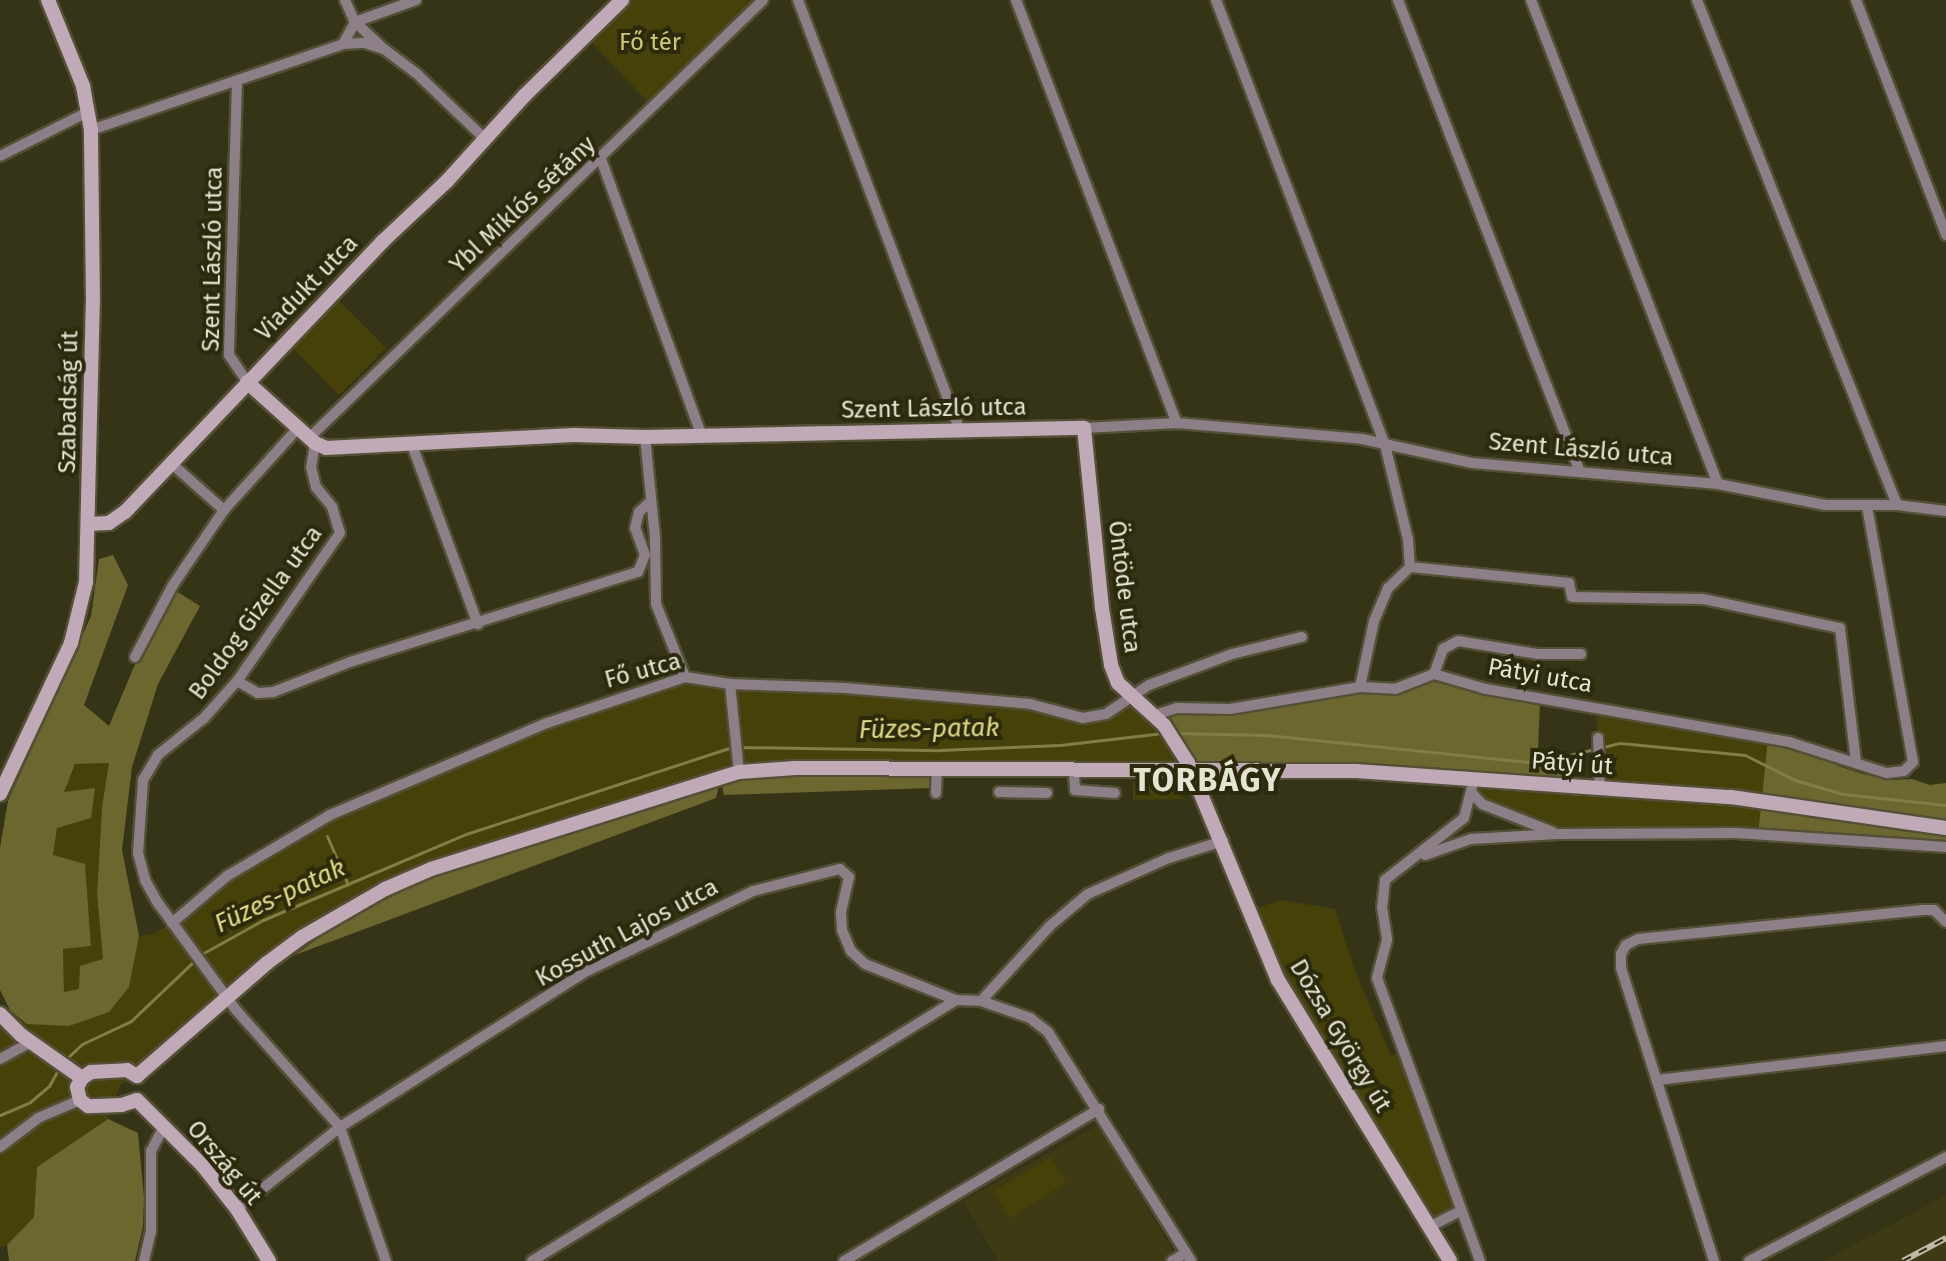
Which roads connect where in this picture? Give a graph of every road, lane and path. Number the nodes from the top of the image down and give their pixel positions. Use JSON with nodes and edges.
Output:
{"nodes":[{"id":1,"x":48,"y":0,"type":"edge"},
{"id":2,"x":345,"y":0,"type":"edge"},
{"id":3,"x":416,"y":0,"type":"edge"},
{"id":4,"x":622,"y":0,"type":"edge"},
{"id":5,"x":763,"y":0,"type":"edge"},
{"id":6,"x":798,"y":0,"type":"edge"},
{"id":7,"x":1016,"y":0,"type":"edge"},
{"id":8,"x":1216,"y":0,"type":"edge"},
{"id":9,"x":1398,"y":0,"type":"edge"},
{"id":10,"x":1531,"y":0,"type":"edge"},
{"id":11,"x":1697,"y":0,"type":"edge"},
{"id":12,"x":1856,"y":0,"type":"edge"},
{"id":13,"x":355,"y":22,"type":"junction"},
{"id":14,"x":343,"y":44,"type":"junction"},
{"id":15,"x":384,"y":49,"type":"junction"},
{"id":16,"x":237,"y":82,"type":"junction"},
{"id":17,"x":88,"y":112,"type":"junction"},
{"id":18,"x":91,"y":130,"type":"junction"},
{"id":19,"x":485,"y":139,"type":"junction"},
{"id":20,"x":0,"y":156,"type":"edge"},
{"id":21,"x":601,"y":159,"type":"junction"},
{"id":22,"x":1946,"y":235,"type":"edge"},
{"id":23,"x":247,"y":382,"type":"junction"},
{"id":24,"x":1177,"y":423,"type":"junction"},
{"id":25,"x":1084,"y":428,"type":"junction"},
{"id":26,"x":960,"y":430,"type":"junction"},
{"id":27,"x":308,"y":436,"type":"junction"},
{"id":28,"x":702,"y":436,"type":"junction"},
{"id":29,"x":645,"y":437,"type":"junction"},
{"id":30,"x":412,"y":445,"type":"junction"},
{"id":31,"x":1385,"y":445,"type":"junction"},
{"id":32,"x":171,"y":463,"type":"junction"},
{"id":33,"x":1580,"y":472,"type":"junction"},
{"id":34,"x":1718,"y":484,"type":"junction"},
{"id":35,"x":651,"y":501,"type":"junction"},
{"id":36,"x":1897,"y":505,"type":"junction"},
{"id":37,"x":1867,"y":507,"type":"junction"},
{"id":38,"x":224,"y":510,"type":"junction"},
{"id":39,"x":1946,"y":511,"type":"edge"},
{"id":40,"x":88,"y":524,"type":"junction"},
{"id":41,"x":1410,"y":567,"type":"junction"},
{"id":42,"x":478,"y":624,"type":"junction"},
{"id":43,"x":1302,"y":637,"type":"dead end"},
{"id":44,"x":1581,"y":654,"type":"dead end"},
{"id":45,"x":135,"y":657,"type":"dead end"},
{"id":46,"x":1434,"y":674,"type":"junction"},
{"id":47,"x":685,"y":677,"type":"junction"},
{"id":48,"x":237,"y":681,"type":"junction"},
{"id":49,"x":730,"y":684,"type":"junction"},
{"id":50,"x":1360,"y":687,"type":"junction"},
{"id":51,"x":1133,"y":698,"type":"junction"},
{"id":52,"x":1160,"y":720,"type":"junction"},
{"id":53,"x":1598,"y":738,"type":"dead end"},
{"id":54,"x":1856,"y":762,"type":"junction"},
{"id":55,"x":738,"y":765,"type":"junction"},
{"id":56,"x":937,"y":770,"type":"junction"},
{"id":57,"x":1192,"y":770,"type":"junction"},
{"id":58,"x":1074,"y":771,"type":"junction"},
{"id":59,"x":1474,"y":786,"type":"junction"},
{"id":60,"x":1600,"y":789,"type":"junction"},
{"id":61,"x":999,"y":792,"type":"dead end"},
{"id":62,"x":936,"y":793,"type":"dead end"},
{"id":63,"x":1047,"y":793,"type":"dead end"},
{"id":64,"x":1115,"y":793,"type":"dead end"},
{"id":65,"x":0,"y":794,"type":"edge"},
{"id":66,"x":1946,"y":828,"type":"edge"},
{"id":67,"x":1557,"y":834,"type":"junction"},
{"id":68,"x":1223,"y":841,"type":"junction"},
{"id":69,"x":1946,"y":847,"type":"edge"},
{"id":70,"x":1416,"y":859,"type":"junction"},
{"id":71,"x":1944,"y":918,"type":"edge"},
{"id":72,"x":172,"y":923,"type":"junction"},
{"id":73,"x":227,"y":997,"type":"junction"},
{"id":74,"x":956,"y":1000,"type":"junction"},
{"id":75,"x":981,"y":1001,"type":"junction"},
{"id":76,"x":0,"y":1014,"type":"edge"},
{"id":77,"x":31,"y":1042,"type":"junction"},
{"id":78,"x":1946,"y":1046,"type":"edge"},
{"id":79,"x":0,"y":1059,"type":"edge"},
{"id":80,"x":137,"y":1076,"type":"junction"},
{"id":81,"x":82,"y":1078,"type":"junction"},
{"id":82,"x":1658,"y":1080,"type":"junction"},
{"id":83,"x":80,"y":1100,"type":"junction"},
{"id":84,"x":137,"y":1100,"type":"junction"},
{"id":85,"x":1099,"y":1109,"type":"junction"},
{"id":86,"x":164,"y":1127,"type":"junction"},
{"id":87,"x":340,"y":1127,"type":"junction"},
{"id":88,"x":0,"y":1147,"type":"edge"},
{"id":89,"x":1946,"y":1157,"type":"edge"},
{"id":90,"x":237,"y":1209,"type":"junction"},
{"id":91,"x":1461,"y":1211,"type":"junction"},
{"id":92,"x":1429,"y":1227,"type":"junction"},
{"id":93,"x":1188,"y":1257,"type":"edge"},
{"id":94,"x":144,"y":1261,"type":"edge"},
{"id":95,"x":269,"y":1261,"type":"edge"},
{"id":96,"x":386,"y":1261,"type":"edge"},
{"id":97,"x":532,"y":1261,"type":"edge"},
{"id":98,"x":844,"y":1261,"type":"edge"},
{"id":99,"x":1172,"y":1261,"type":"edge"},
{"id":100,"x":1450,"y":1261,"type":"edge"},
{"id":101,"x":1480,"y":1261,"type":"edge"},
{"id":102,"x":1714,"y":1261,"type":"edge"},
{"id":103,"x":1749,"y":1261,"type":"edge"}],
"edges":[{"from":1,"to":17,"type":"street","name":"Szabadság út"},
{"from":2,"to":13,"type":"street"},
{"from":3,"to":13,"type":"street"},
{"from":4,"to":19,"type":"street","name":"Viadukt utca"},
{"from":5,"to":21,"type":"street","name":"Ybl Miklós sétány"},
{"from":6,"to":26,"type":"street"},
{"from":7,"to":24,"type":"street"},
{"from":8,"to":31,"type":"street"},
{"from":9,"to":33,"type":"street"},
{"from":10,"to":34,"type":"street"},
{"from":11,"to":36,"type":"street"},
{"from":12,"to":22,"type":"street"},
{"from":13,"to":14,"type":"street"},
{"from":13,"to":15,"type":"street"},
{"from":14,"to":15,"type":"street"},
{"from":14,"to":16,"type":"street"},
{"from":15,"to":19,"type":"street"},
{"from":16,"to":18,"type":"street"},
{"from":16,"to":23,"type":"street","name":"Szent László utca"},
{"from":17,"to":18,"type":"street","name":"Szabadság út"},
{"from":17,"to":20,"type":"street"},
{"from":18,"to":40,"type":"street","name":"Szabadság út"},
{"from":19,"to":23,"type":"street","name":"Viadukt utca"},
{"from":21,"to":27,"type":"street","name":"Ybl Miklós sétány"},
{"from":21,"to":28,"type":"street"},
{"from":23,"to":27,"type":"street","name":"Szent László utca"},
{"from":23,"to":32,"type":"street","name":"Viadukt utca"},
{"from":24,"to":25,"type":"street","name":"Szent László utca"},
{"from":24,"to":31,"type":"street","name":"Szent László utca"},
{"from":25,"to":26,"type":"street","name":"Szent László utca"},
{"from":25,"to":51,"type":"street","name":"Öntöde utca"},
{"from":26,"to":28,"type":"street","name":"Szent László utca"},
{"from":27,"to":30,"type":"street","name":"Szent László utca"},
{"from":27,"to":38,"type":"street","name":"Ybl Miklós sétány"},
{"from":27,"to":48,"type":"street","name":"Boldog Gizella utca"},
{"from":28,"to":29,"type":"street","name":"Szent László utca"},
{"from":29,"to":30,"type":"street","name":"Szent László utca"},
{"from":29,"to":35,"type":"street"},
{"from":30,"to":42,"type":"street"},
{"from":31,"to":33,"type":"street","name":"Szent László utca"},
{"from":31,"to":41,"type":"street"},
{"from":32,"to":38,"type":"street"},
{"from":32,"to":40,"type":"street","name":"Viadukt utca"},
{"from":33,"to":34,"type":"street","name":"Szent László utca"},
{"from":34,"to":37,"type":"street","name":"Szent László utca"},
{"from":35,"to":42,"type":"street"},
{"from":35,"to":47,"type":"street"},
{"from":36,"to":37,"type":"street","name":"Szent László utca"},
{"from":36,"to":39,"type":"street","name":"Szent László utca"},
{"from":37,"to":54,"type":"street","name":"Pátyi utca"},
{"from":38,"to":45,"type":"street","name":"Ybl Miklós sétány"},
{"from":40,"to":65,"type":"street","name":"Szabadság út"},
{"from":41,"to":50,"type":"street"},
{"from":41,"to":54,"type":"street"},
{"from":42,"to":48,"type":"street"},
{"from":43,"to":51,"type":"street","name":"Fő utca"},
{"from":44,"to":46,"type":"street"},
{"from":46,"to":50,"type":"street"},
{"from":46,"to":54,"type":"street","name":"Pátyi utca"},
{"from":47,"to":49,"type":"street","name":"Fő utca"},
{"from":47,"to":72,"type":"street","name":"Fő utca"},
{"from":48,"to":72,"type":"street","name":"Boldog Gizella utca"},
{"from":49,"to":51,"type":"street","name":"Fő utca"},
{"from":49,"to":55,"type":"street"},
{"from":50,"to":52,"type":"street"},
{"from":51,"to":52,"type":"street","name":"Öntöde utca"},
{"from":52,"to":57,"type":"street","name":"Öntöde utca"},
{"from":53,"to":60,"type":"street"},
{"from":55,"to":56,"type":"street"},
{"from":55,"to":73,"type":"street"},
{"from":56,"to":58,"type":"street"},
{"from":56,"to":62,"type":"street"},
{"from":57,"to":58,"type":"street"},
{"from":57,"to":59,"type":"street","name":"Pátyi út"},
{"from":57,"to":68,"type":"street","name":"Dózsa György út"},
{"from":58,"to":64,"type":"street"},
{"from":59,"to":60,"type":"street","name":"Pátyi út"},
{"from":59,"to":67,"type":"street"},
{"from":59,"to":70,"type":"street"},
{"from":60,"to":66,"type":"street","name":"Pátyi út"},
{"from":61,"to":63,"type":"street"},
{"from":67,"to":69,"type":"street"},
{"from":67,"to":70,"type":"street"},
{"from":68,"to":75,"type":"street"},
{"from":68,"to":92,"type":"street","name":"Dózsa György út"},
{"from":70,"to":91,"type":"street","name":"Dózsa György út"},
{"from":71,"to":82,"type":"street"},
{"from":72,"to":73,"type":"street"},
{"from":73,"to":80,"type":"street"},
{"from":73,"to":87,"type":"street"},
{"from":74,"to":75,"type":"street"},
{"from":74,"to":87,"type":"street","name":"Kossuth Lajos utca"},
{"from":74,"to":97,"type":"street"},
{"from":75,"to":85,"type":"street"},
{"from":76,"to":77,"type":"street"},
{"from":77,"to":79,"type":"street"},
{"from":77,"to":81,"type":"street"},
{"from":78,"to":82,"type":"street"},
{"from":80,"to":81,"type":"street"},
{"from":80,"to":84,"type":"street"},
{"from":81,"to":83,"type":"street"},
{"from":82,"to":102,"type":"street"},
{"from":83,"to":84,"type":"street"},
{"from":83,"to":88,"type":"street"},
{"from":84,"to":86,"type":"street","name":"Ország út"},
{"from":85,"to":93,"type":"street"},
{"from":85,"to":98,"type":"street"},
{"from":86,"to":90,"type":"street","name":"Ország út"},
{"from":86,"to":94,"type":"street"},
{"from":87,"to":90,"type":"street","name":"Kossuth Lajos utca"},
{"from":87,"to":96,"type":"street"},
{"from":89,"to":103,"type":"street"},
{"from":90,"to":95,"type":"street","name":"Ország út"},
{"from":91,"to":92,"type":"street"},
{"from":91,"to":101,"type":"street","name":"Dózsa György út"},
{"from":92,"to":100,"type":"street","name":"Dózsa György út"},
{"from":93,"to":99,"type":"street"}]}
